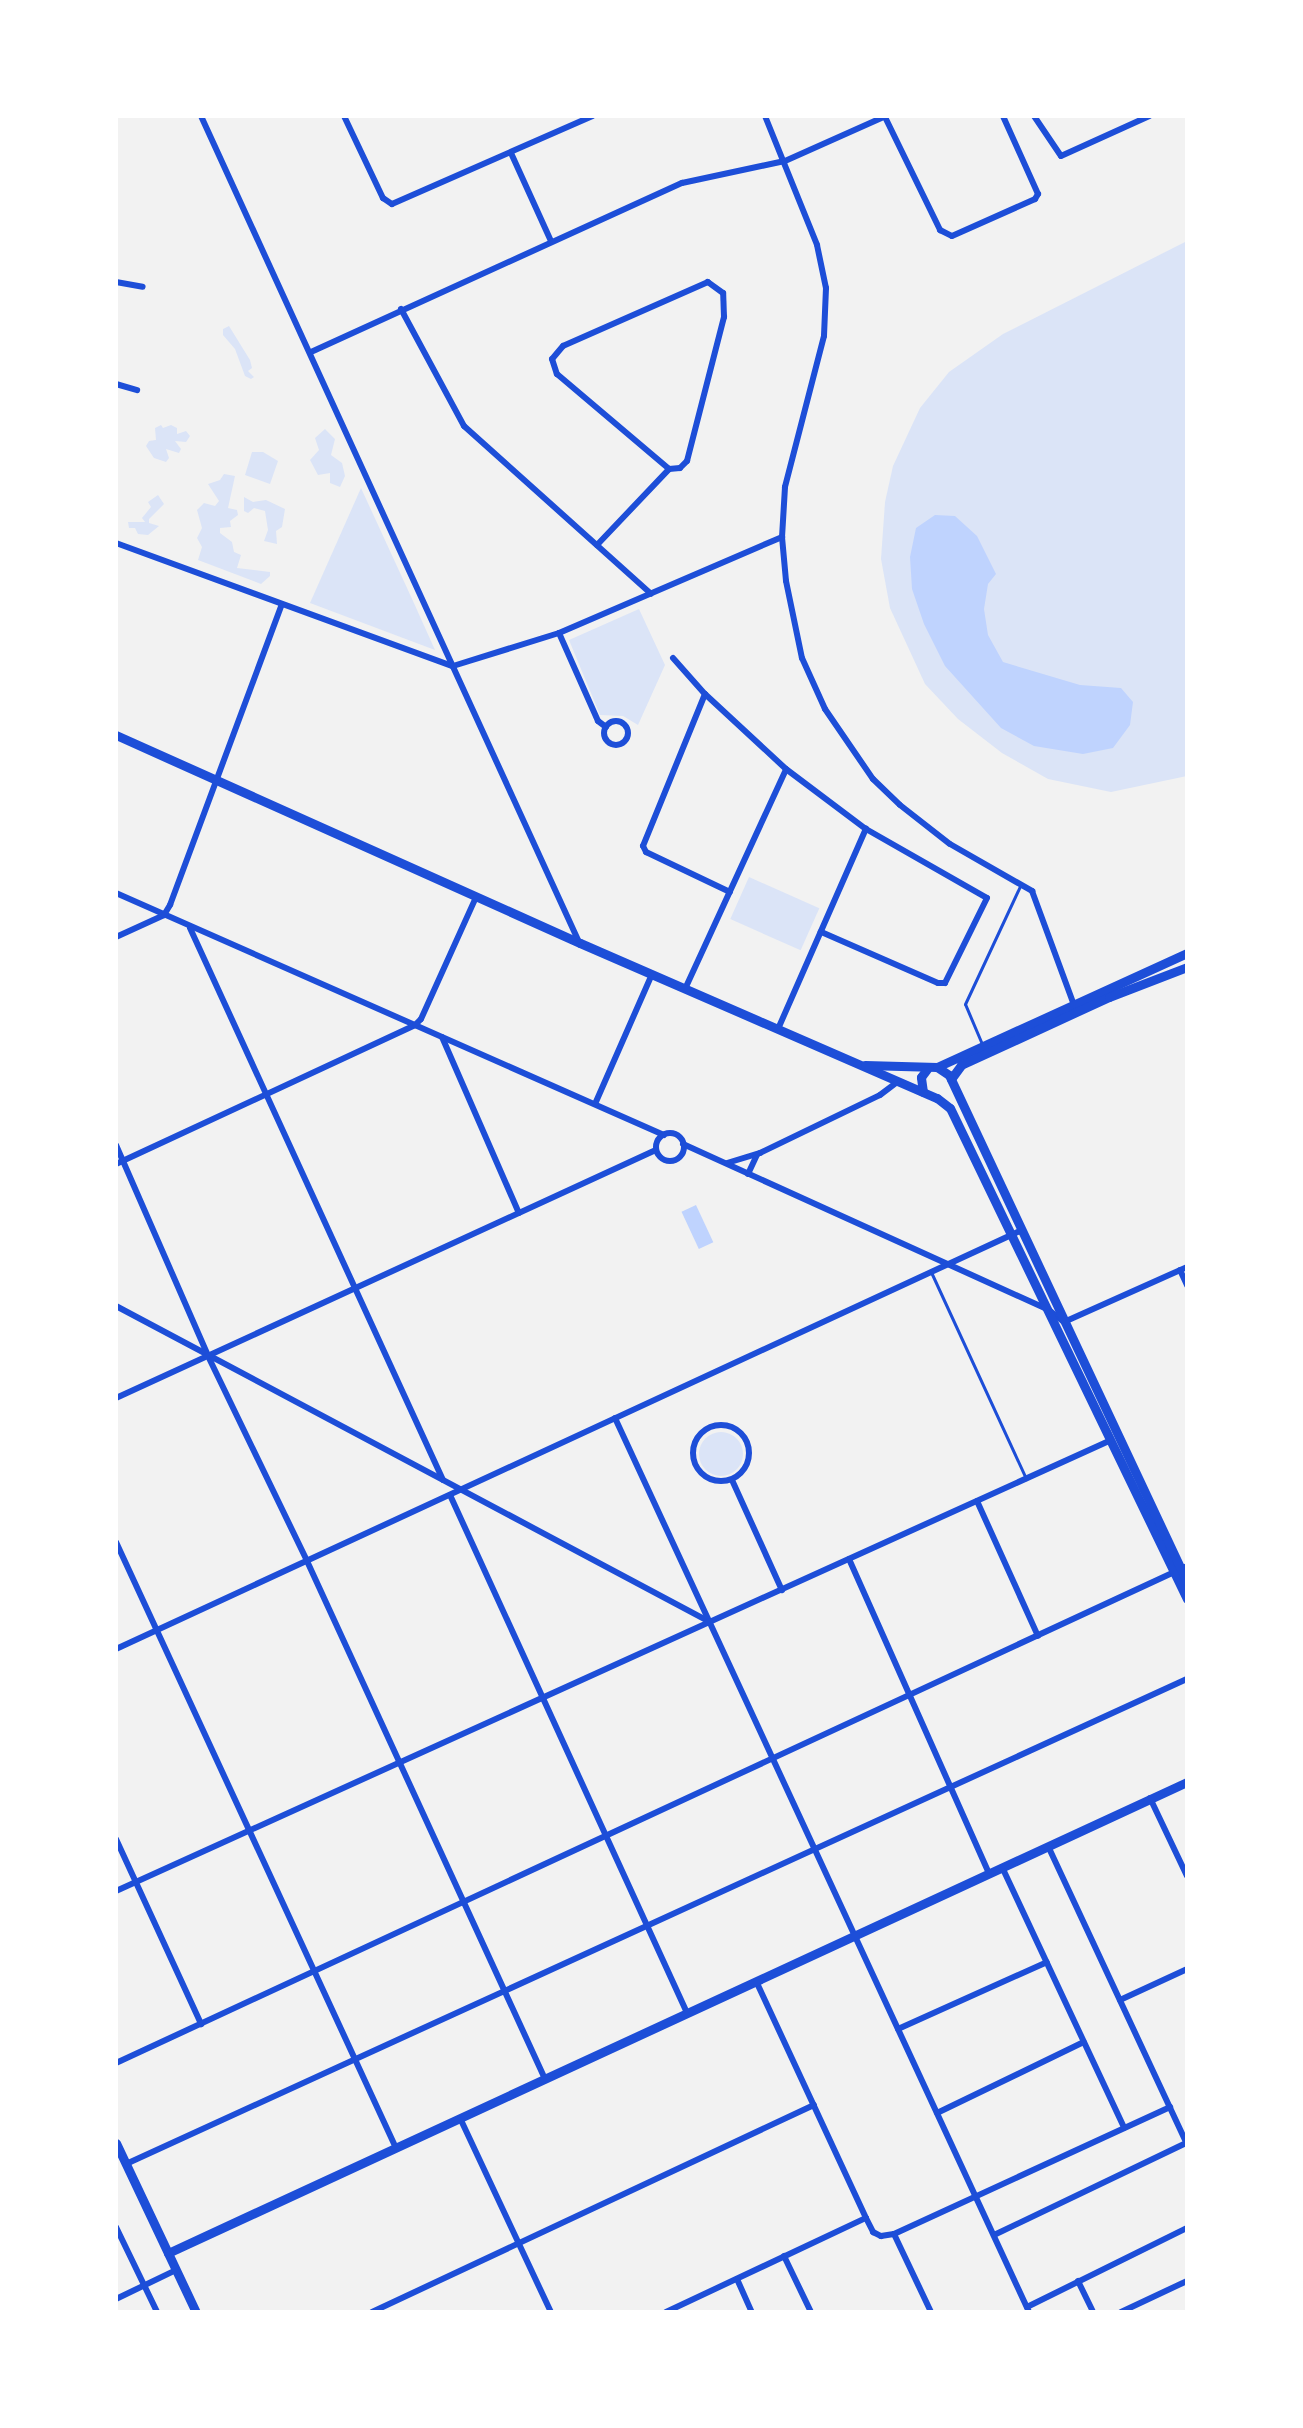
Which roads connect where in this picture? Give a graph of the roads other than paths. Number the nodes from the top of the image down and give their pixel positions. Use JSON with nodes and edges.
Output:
{"nodes":[{"id":1,"x":201,"y":116,"type":"edge"},
{"id":2,"x":344,"y":116,"type":"edge"},
{"id":3,"x":592,"y":116,"type":"edge"},
{"id":4,"x":765,"y":116,"type":"edge"},
{"id":5,"x":886,"y":116,"type":"edge"},
{"id":6,"x":1003,"y":116,"type":"edge"},
{"id":7,"x":1034,"y":116,"type":"edge"},
{"id":8,"x":1149,"y":116,"type":"edge"},
{"id":9,"x":511,"y":153,"type":"junction"},
{"id":10,"x":785,"y":161,"type":"junction"},
{"id":11,"x":551,"y":241,"type":"junction"},
{"id":12,"x":116,"y":282,"type":"edge"},
{"id":13,"x":143,"y":287,"type":"dead end"},
{"id":14,"x":401,"y":309,"type":"junction"},
{"id":15,"x":311,"y":352,"type":"junction"},
{"id":16,"x":116,"y":384,"type":"edge"},
{"id":17,"x":137,"y":390,"type":"dead end"},
{"id":18,"x":669,"y":469,"type":"junction"},
{"id":19,"x":782,"y":537,"type":"junction"},
{"id":20,"x":116,"y":543,"type":"edge"},
{"id":21,"x":597,"y":545,"type":"junction"},
{"id":22,"x":651,"y":594,"type":"junction"},
{"id":23,"x":281,"y":606,"type":"junction"},
{"id":24,"x":559,"y":633,"type":"junction"},
{"id":25,"x":673,"y":658,"type":"dead end"},
{"id":26,"x":453,"y":666,"type":"junction"},
{"id":27,"x":705,"y":694,"type":"junction"},
{"id":28,"x":606,"y":727,"type":"junction"},
{"id":29,"x":116,"y":735,"type":"edge"},
{"id":30,"x":786,"y":769,"type":"junction"},
{"id":31,"x":216,"y":779,"type":"junction"},
{"id":32,"x":866,"y":829,"type":"junction"},
{"id":33,"x":1021,"y":884,"type":"junction"},
{"id":34,"x":730,"y":892,"type":"junction"},
{"id":35,"x":116,"y":893,"type":"edge"},
{"id":36,"x":477,"y":897,"type":"junction"},
{"id":37,"x":164,"y":915,"type":"junction"},
{"id":38,"x":190,"y":928,"type":"junction"},
{"id":39,"x":821,"y":932,"type":"junction"},
{"id":40,"x":116,"y":937,"type":"edge"},
{"id":41,"x":580,"y":943,"type":"junction"},
{"id":42,"x":1187,"y":953,"type":"edge"},
{"id":43,"x":1187,"y":967,"type":"edge"},
{"id":44,"x":652,"y":974,"type":"junction"},
{"id":45,"x":685,"y":989,"type":"junction"},
{"id":46,"x":1075,"y":1008,"type":"junction"},
{"id":47,"x":415,"y":1025,"type":"junction"},
{"id":48,"x":778,"y":1029,"type":"junction"},
{"id":49,"x":442,"y":1037,"type":"junction"},
{"id":50,"x":983,"y":1046,"type":"junction"},
{"id":51,"x":860,"y":1064,"type":"junction"},
{"id":52,"x":932,"y":1068,"type":"junction"},
{"id":53,"x":897,"y":1082,"type":"junction"},
{"id":54,"x":951,"y":1082,"type":"junction"},
{"id":55,"x":923,"y":1092,"type":"junction"},
{"id":56,"x":265,"y":1095,"type":"junction"},
{"id":57,"x":937,"y":1098,"type":"junction"},
{"id":58,"x":595,"y":1104,"type":"junction"},
{"id":59,"x":664,"y":1135,"type":"junction"},
{"id":60,"x":683,"y":1144,"type":"junction"},
{"id":61,"x":116,"y":1145,"type":"edge"},
{"id":62,"x":656,"y":1150,"type":"junction"},
{"id":63,"x":760,"y":1153,"type":"junction"},
{"id":64,"x":120,"y":1162,"type":"edge"},
{"id":65,"x":726,"y":1164,"type":"junction"},
{"id":66,"x":748,"y":1174,"type":"junction"},
{"id":67,"x":519,"y":1213,"type":"junction"},
{"id":68,"x":1016,"y":1233,"type":"junction"},
{"id":69,"x":946,"y":1265,"type":"junction"},
{"id":70,"x":1184,"y":1269,"type":"edge"},
{"id":71,"x":931,"y":1272,"type":"junction"},
{"id":72,"x":1187,"y":1285,"type":"edge"},
{"id":73,"x":354,"y":1288,"type":"junction"},
{"id":74,"x":116,"y":1306,"type":"edge"},
{"id":75,"x":1049,"y":1310,"type":"junction"},
{"id":76,"x":1064,"y":1322,"type":"junction"},
{"id":77,"x":208,"y":1356,"type":"junction"},
{"id":78,"x":116,"y":1398,"type":"edge"},
{"id":79,"x":615,"y":1418,"type":"junction"},
{"id":80,"x":1115,"y":1438,"type":"junction"},
{"id":81,"x":1026,"y":1479,"type":"junction"},
{"id":82,"x":443,"y":1480,"type":"junction"},
{"id":83,"x":732,"y":1480,"type":"junction"},
{"id":84,"x":461,"y":1490,"type":"junction"},
{"id":85,"x":450,"y":1495,"type":"junction"},
{"id":86,"x":977,"y":1501,"type":"junction"},
{"id":87,"x":116,"y":1542,"type":"edge"},
{"id":88,"x":849,"y":1559,"type":"junction"},
{"id":89,"x":307,"y":1561,"type":"junction"},
{"id":90,"x":1181,"y":1569,"type":"edge"},
{"id":91,"x":1187,"y":1582,"type":"edge"},
{"id":92,"x":782,"y":1590,"type":"junction"},
{"id":93,"x":1187,"y":1599,"type":"edge"},
{"id":94,"x":710,"y":1622,"type":"junction"},
{"id":95,"x":157,"y":1630,"type":"junction"},
{"id":96,"x":1038,"y":1636,"type":"junction"},
{"id":97,"x":116,"y":1649,"type":"edge"},
{"id":98,"x":1187,"y":1679,"type":"edge"},
{"id":99,"x":910,"y":1695,"type":"junction"},
{"id":100,"x":542,"y":1698,"type":"junction"},
{"id":101,"x":773,"y":1758,"type":"junction"},
{"id":102,"x":400,"y":1763,"type":"junction"},
{"id":103,"x":1187,"y":1782,"type":"edge"},
{"id":104,"x":952,"y":1787,"type":"junction"},
{"id":105,"x":1150,"y":1798,"type":"junction"},
{"id":106,"x":249,"y":1831,"type":"junction"},
{"id":107,"x":605,"y":1835,"type":"junction"},
{"id":108,"x":116,"y":1839,"type":"edge"},
{"id":109,"x":1048,"y":1846,"type":"junction"},
{"id":110,"x":815,"y":1850,"type":"junction"},
{"id":111,"x":1002,"y":1867,"type":"junction"},
{"id":112,"x":989,"y":1873,"type":"junction"},
{"id":113,"x":1187,"y":1876,"type":"edge"},
{"id":114,"x":136,"y":1882,"type":"junction"},
{"id":115,"x":116,"y":1891,"type":"edge"},
{"id":116,"x":463,"y":1900,"type":"junction"},
{"id":117,"x":647,"y":1926,"type":"junction"},
{"id":118,"x":855,"y":1935,"type":"junction"},
{"id":119,"x":1047,"y":1962,"type":"junction"},
{"id":120,"x":316,"y":1969,"type":"junction"},
{"id":121,"x":1187,"y":1969,"type":"edge"},
{"id":122,"x":756,"y":1981,"type":"junction"},
{"id":123,"x":505,"y":1992,"type":"junction"},
{"id":124,"x":1120,"y":2000,"type":"junction"},
{"id":125,"x":687,"y":2013,"type":"junction"},
{"id":126,"x":201,"y":2024,"type":"junction"},
{"id":127,"x":898,"y":2029,"type":"junction"},
{"id":128,"x":1084,"y":2042,"type":"junction"},
{"id":129,"x":356,"y":2061,"type":"junction"},
{"id":130,"x":116,"y":2063,"type":"edge"},
{"id":131,"x":545,"y":2079,"type":"junction"},
{"id":132,"x":814,"y":2105,"type":"junction"},
{"id":133,"x":1170,"y":2107,"type":"junction"},
{"id":134,"x":937,"y":2113,"type":"junction"},
{"id":135,"x":460,"y":2118,"type":"junction"},
{"id":136,"x":1124,"y":2128,"type":"junction"},
{"id":137,"x":1185,"y":2133,"type":"edge"},
{"id":138,"x":116,"y":2143,"type":"edge"},
{"id":139,"x":1187,"y":2144,"type":"edge"},
{"id":140,"x":396,"y":2148,"type":"junction"},
{"id":141,"x":126,"y":2164,"type":"junction"},
{"id":142,"x":976,"y":2197,"type":"junction"},
{"id":143,"x":866,"y":2218,"type":"junction"},
{"id":144,"x":116,"y":2227,"type":"edge"},
{"id":145,"x":1187,"y":2228,"type":"edge"},
{"id":146,"x":894,"y":2234,"type":"junction"},
{"id":147,"x":994,"y":2235,"type":"junction"},
{"id":148,"x":519,"y":2243,"type":"junction"},
{"id":149,"x":168,"y":2253,"type":"junction"},
{"id":150,"x":784,"y":2256,"type":"junction"},
{"id":151,"x":176,"y":2270,"type":"junction"},
{"id":152,"x":737,"y":2279,"type":"junction"},
{"id":153,"x":1078,"y":2281,"type":"junction"},
{"id":154,"x":1187,"y":2281,"type":"edge"},
{"id":155,"x":144,"y":2285,"type":"junction"},
{"id":156,"x":116,"y":2299,"type":"edge"},
{"id":157,"x":1028,"y":2309,"type":"edge"},
{"id":158,"x":157,"y":2312,"type":"edge"},
{"id":159,"x":196,"y":2312,"type":"edge"},
{"id":160,"x":372,"y":2312,"type":"edge"},
{"id":161,"x":551,"y":2312,"type":"edge"},
{"id":162,"x":666,"y":2312,"type":"edge"},
{"id":163,"x":752,"y":2312,"type":"edge"},
{"id":164,"x":811,"y":2312,"type":"edge"},
{"id":165,"x":931,"y":2312,"type":"edge"},
{"id":166,"x":1093,"y":2312,"type":"edge"},
{"id":167,"x":1121,"y":2312,"type":"edge"}],
"edges":[{"from":1,"to":15,"type":"street"},
{"from":2,"to":9,"type":"street"},
{"from":3,"to":9,"type":"street"},
{"from":4,"to":10,"type":"street"},
{"from":5,"to":6,"type":"street"},
{"from":5,"to":10,"type":"street"},
{"from":7,"to":8,"type":"street"},
{"from":9,"to":11,"type":"street"},
{"from":10,"to":11,"type":"street"},
{"from":10,"to":19,"type":"street"},
{"from":11,"to":14,"type":"street"},
{"from":12,"to":13,"type":"street"},
{"from":14,"to":15,"type":"street"},
{"from":14,"to":21,"type":"street"},
{"from":15,"to":26,"type":"street"},
{"from":16,"to":17,"type":"street"},
{"from":18,"to":18,"type":"street"},
{"from":18,"to":21,"type":"street"},
{"from":19,"to":22,"type":"street"},
{"from":19,"to":33,"type":"street"},
{"from":20,"to":23,"type":"street"},
{"from":21,"to":22,"type":"street"},
{"from":22,"to":24,"type":"street"},
{"from":23,"to":26,"type":"street"},
{"from":23,"to":31,"type":"street"},
{"from":24,"to":26,"type":"street"},
{"from":24,"to":28,"type":"street"},
{"from":25,"to":27,"type":"street"},
{"from":26,"to":41,"type":"street"},
{"from":27,"to":30,"type":"street"},
{"from":27,"to":34,"type":"street"},
{"from":28,"to":28,"type":"street"},
{"from":29,"to":31,"type":"main road"},
{"from":30,"to":32,"type":"street"},
{"from":30,"to":34,"type":"street"},
{"from":31,"to":36,"type":"main road"},
{"from":31,"to":37,"type":"street"},
{"from":32,"to":39,"type":"street"},
{"from":32,"to":39,"type":"street"},
{"from":33,"to":46,"type":"street"},
{"from":33,"to":50,"type":"lane"},
{"from":34,"to":45,"type":"street"},
{"from":35,"to":37,"type":"street"},
{"from":36,"to":41,"type":"main road"},
{"from":36,"to":47,"type":"street"},
{"from":37,"to":38,"type":"street"},
{"from":37,"to":40,"type":"street"},
{"from":38,"to":47,"type":"street"},
{"from":38,"to":56,"type":"street"},
{"from":39,"to":48,"type":"street"},
{"from":41,"to":44,"type":"main road"},
{"from":42,"to":46,"type":"main road"},
{"from":43,"to":46,"type":"main road"},
{"from":44,"to":45,"type":"main road"},
{"from":44,"to":58,"type":"street"},
{"from":45,"to":48,"type":"main road"},
{"from":46,"to":50,"type":"main road"},
{"from":46,"to":54,"type":"main road"},
{"from":47,"to":49,"type":"street"},
{"from":47,"to":56,"type":"street"},
{"from":48,"to":51,"type":"main road"},
{"from":49,"to":58,"type":"street"},
{"from":49,"to":67,"type":"street"},
{"from":50,"to":52,"type":"main road"},
{"from":51,"to":52,"type":"main road"},
{"from":51,"to":53,"type":"main road"},
{"from":52,"to":54,"type":"main road"},
{"from":52,"to":55,"type":"main road"},
{"from":53,"to":55,"type":"main road"},
{"from":53,"to":63,"type":"street"},
{"from":54,"to":57,"type":"main road"},
{"from":54,"to":68,"type":"main road"},
{"from":55,"to":57,"type":"main road"},
{"from":56,"to":64,"type":"street"},
{"from":56,"to":73,"type":"street"},
{"from":57,"to":68,"type":"main road"},
{"from":58,"to":59,"type":"street"},
{"from":59,"to":60,"type":"street"},
{"from":59,"to":62,"type":"street"},
{"from":60,"to":62,"type":"street"},
{"from":60,"to":65,"type":"street"},
{"from":61,"to":64,"type":"street"},
{"from":62,"to":67,"type":"street"},
{"from":63,"to":65,"type":"street"},
{"from":63,"to":66,"type":"street"},
{"from":64,"to":77,"type":"street"},
{"from":65,"to":66,"type":"street"},
{"from":66,"to":69,"type":"street"},
{"from":67,"to":73,"type":"street"},
{"from":68,"to":69,"type":"street"},
{"from":68,"to":75,"type":"main road"},
{"from":68,"to":76,"type":"main road"},
{"from":69,"to":71,"type":"street"},
{"from":69,"to":75,"type":"street"},
{"from":70,"to":72,"type":"street"},
{"from":70,"to":76,"type":"street"},
{"from":71,"to":79,"type":"street"},
{"from":71,"to":81,"type":"lane"},
{"from":73,"to":77,"type":"street"},
{"from":73,"to":82,"type":"street"},
{"from":74,"to":77,"type":"street"},
{"from":75,"to":76,"type":"street"},
{"from":75,"to":80,"type":"main road"},
{"from":76,"to":80,"type":"main road"},
{"from":77,"to":78,"type":"street"},
{"from":77,"to":82,"type":"street"},
{"from":77,"to":89,"type":"street"},
{"from":79,"to":84,"type":"street"},
{"from":79,"to":94,"type":"street"},
{"from":80,"to":81,"type":"street"},
{"from":80,"to":90,"type":"main road"},
{"from":81,"to":86,"type":"street"},
{"from":82,"to":84,"type":"street"},
{"from":83,"to":83,"type":"street"},
{"from":83,"to":92,"type":"street"},
{"from":84,"to":85,"type":"street"},
{"from":84,"to":94,"type":"street"},
{"from":85,"to":89,"type":"street"},
{"from":85,"to":100,"type":"street"},
{"from":86,"to":88,"type":"street"},
{"from":86,"to":96,"type":"street"},
{"from":87,"to":95,"type":"street"},
{"from":88,"to":92,"type":"street"},
{"from":88,"to":99,"type":"street"},
{"from":89,"to":95,"type":"street"},
{"from":89,"to":102,"type":"street"},
{"from":90,"to":91,"type":"main road"},
{"from":90,"to":93,"type":"main road"},
{"from":90,"to":96,"type":"street"},
{"from":92,"to":94,"type":"street"},
{"from":94,"to":100,"type":"street"},
{"from":94,"to":101,"type":"street"},
{"from":95,"to":97,"type":"street"},
{"from":95,"to":106,"type":"street"},
{"from":96,"to":99,"type":"street"},
{"from":98,"to":104,"type":"street"},
{"from":99,"to":101,"type":"street"},
{"from":99,"to":104,"type":"street"},
{"from":100,"to":102,"type":"street"},
{"from":100,"to":107,"type":"street"},
{"from":101,"to":107,"type":"street"},
{"from":101,"to":110,"type":"street"},
{"from":102,"to":106,"type":"street"},
{"from":102,"to":116,"type":"street"},
{"from":103,"to":105,"type":"main road"},
{"from":104,"to":110,"type":"street"},
{"from":104,"to":112,"type":"street"},
{"from":105,"to":109,"type":"main road"},
{"from":105,"to":113,"type":"street"},
{"from":106,"to":114,"type":"street"},
{"from":106,"to":120,"type":"street"},
{"from":107,"to":116,"type":"street"},
{"from":107,"to":117,"type":"street"},
{"from":108,"to":114,"type":"street"},
{"from":109,"to":111,"type":"main road"},
{"from":109,"to":124,"type":"street"},
{"from":110,"to":117,"type":"street"},
{"from":110,"to":118,"type":"street"},
{"from":111,"to":112,"type":"main road"},
{"from":111,"to":119,"type":"street"},
{"from":112,"to":118,"type":"main road"},
{"from":114,"to":115,"type":"street"},
{"from":114,"to":126,"type":"street"},
{"from":116,"to":120,"type":"street"},
{"from":116,"to":123,"type":"street"},
{"from":117,"to":123,"type":"street"},
{"from":117,"to":125,"type":"street"},
{"from":118,"to":122,"type":"main road"},
{"from":118,"to":127,"type":"street"},
{"from":119,"to":127,"type":"street"},
{"from":119,"to":128,"type":"street"},
{"from":120,"to":126,"type":"street"},
{"from":120,"to":129,"type":"street"},
{"from":121,"to":124,"type":"street"},
{"from":122,"to":125,"type":"main road"},
{"from":122,"to":132,"type":"street"},
{"from":123,"to":129,"type":"street"},
{"from":123,"to":131,"type":"street"},
{"from":124,"to":133,"type":"street"},
{"from":125,"to":131,"type":"main road"},
{"from":126,"to":130,"type":"street"},
{"from":127,"to":134,"type":"street"},
{"from":128,"to":134,"type":"street"},
{"from":128,"to":136,"type":"street"},
{"from":129,"to":140,"type":"street"},
{"from":129,"to":141,"type":"street"},
{"from":131,"to":135,"type":"main road"},
{"from":132,"to":143,"type":"street"},
{"from":132,"to":148,"type":"street"},
{"from":133,"to":136,"type":"street"},
{"from":133,"to":137,"type":"street"},
{"from":134,"to":142,"type":"street"},
{"from":135,"to":140,"type":"main road"},
{"from":135,"to":148,"type":"street"},
{"from":136,"to":142,"type":"street"},
{"from":137,"to":139,"type":"street"},
{"from":138,"to":141,"type":"main road"},
{"from":139,"to":147,"type":"street"},
{"from":140,"to":149,"type":"main road"},
{"from":141,"to":149,"type":"main road"},
{"from":142,"to":146,"type":"street"},
{"from":142,"to":147,"type":"street"},
{"from":143,"to":146,"type":"street"},
{"from":143,"to":150,"type":"street"},
{"from":144,"to":155,"type":"street"},
{"from":145,"to":153,"type":"street"},
{"from":146,"to":165,"type":"street"},
{"from":147,"to":157,"type":"street"},
{"from":148,"to":160,"type":"street"},
{"from":148,"to":161,"type":"street"},
{"from":149,"to":151,"type":"main road"},
{"from":150,"to":152,"type":"street"},
{"from":150,"to":164,"type":"street"},
{"from":151,"to":155,"type":"street"},
{"from":151,"to":159,"type":"main road"},
{"from":152,"to":162,"type":"street"},
{"from":152,"to":163,"type":"street"},
{"from":153,"to":157,"type":"street"},
{"from":153,"to":166,"type":"street"},
{"from":154,"to":167,"type":"street"},
{"from":155,"to":156,"type":"street"},
{"from":155,"to":158,"type":"street"}]}
